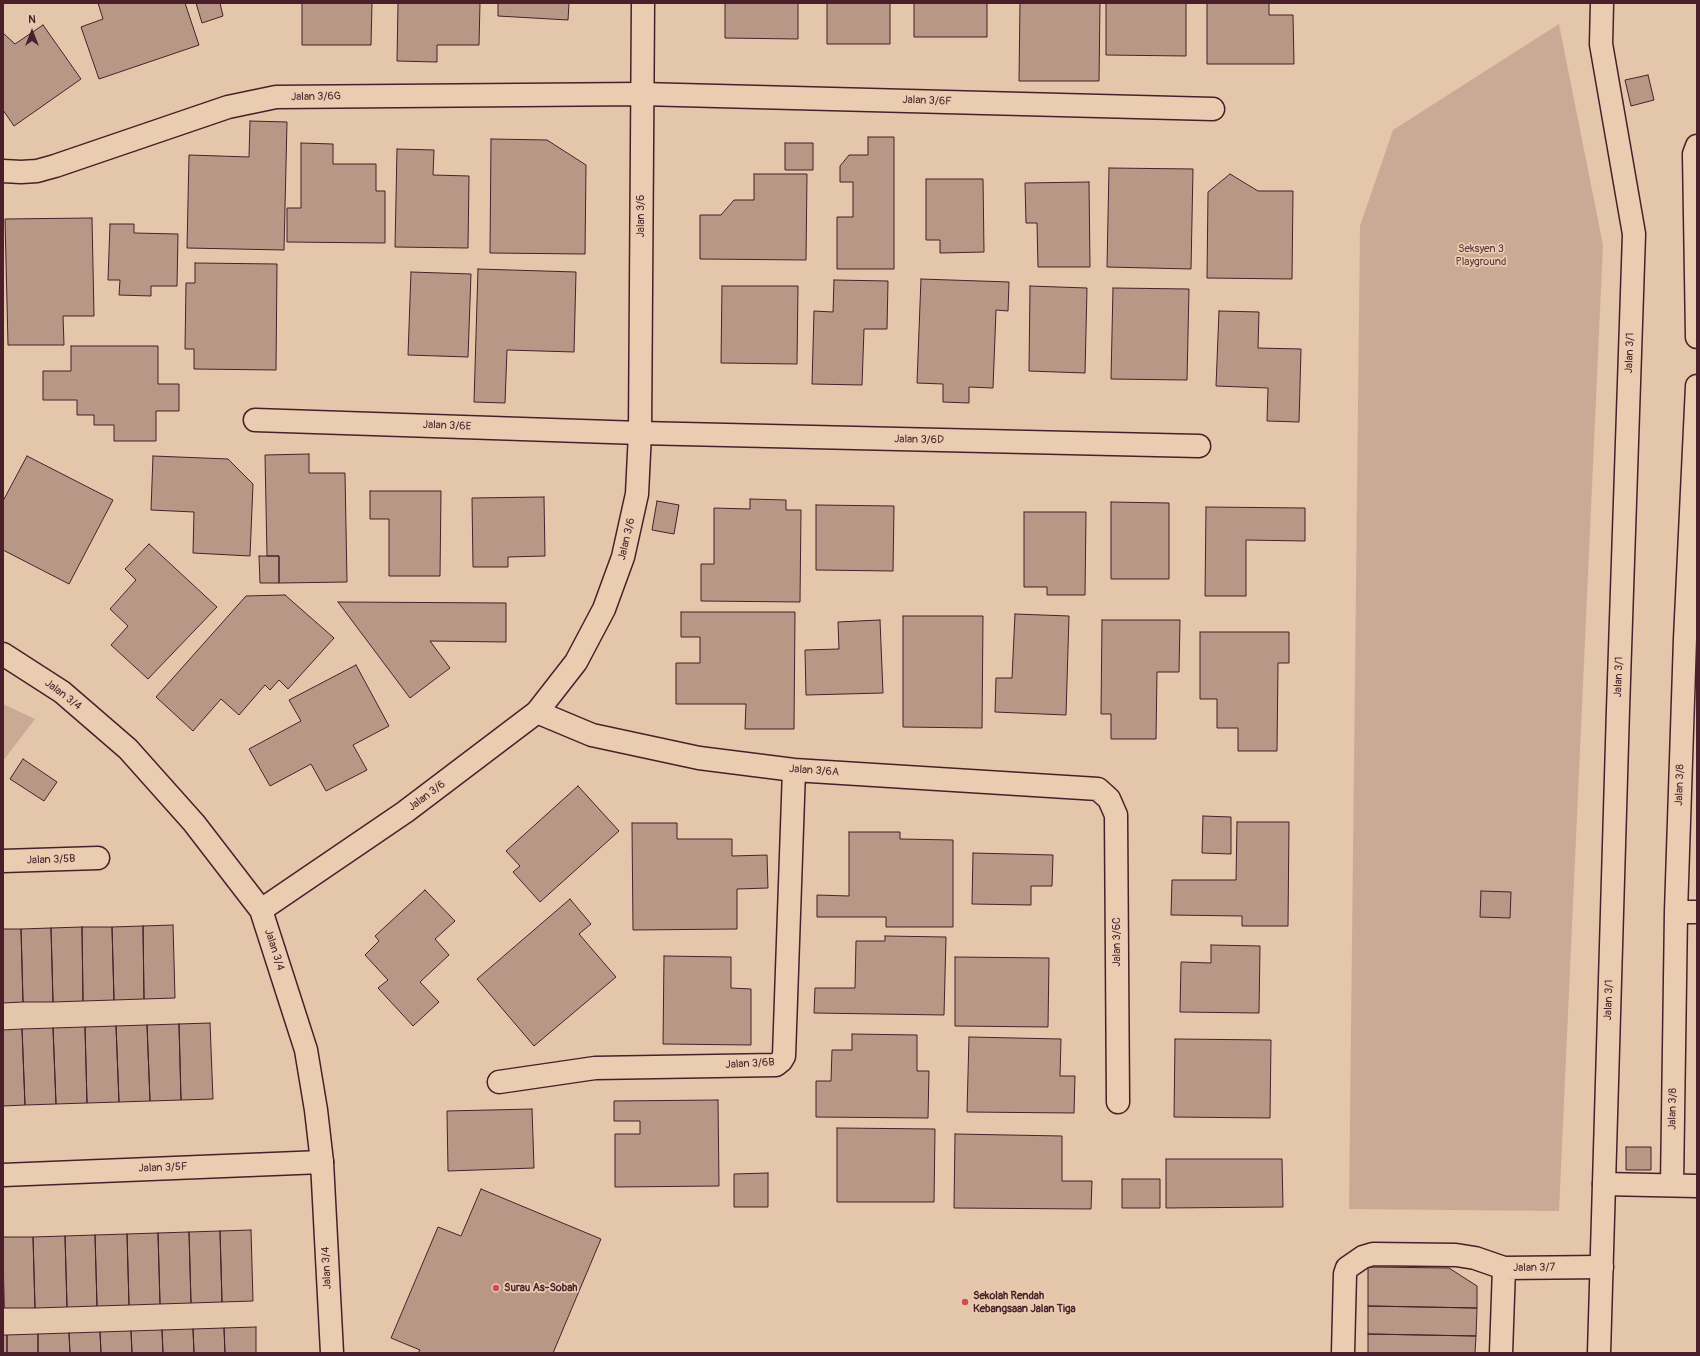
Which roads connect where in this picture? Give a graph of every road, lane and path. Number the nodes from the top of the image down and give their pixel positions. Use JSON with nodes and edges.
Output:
{"nodes":[{"id":1,"x":643,"y":3,"type":"edge"},
{"id":2,"x":1602,"y":3,"type":"edge"},
{"id":3,"x":641,"y":94,"type":"junction"},
{"id":4,"x":1213,"y":109,"type":"dead end"},
{"id":5,"x":1697,"y":146,"type":"edge"},
{"id":6,"x":3,"y":171,"type":"edge"},
{"id":7,"x":1697,"y":337,"type":"edge"},
{"id":8,"x":1697,"y":386,"type":"edge"},
{"id":9,"x":255,"y":420,"type":"dead end"},
{"id":10,"x":640,"y":433,"type":"junction"},
{"id":11,"x":1199,"y":446,"type":"dead end"},
{"id":12,"x":1691,"y":639,"type":"edge"},
{"id":13,"x":3,"y":654,"type":"edge"},
{"id":14,"x":537,"y":712,"type":"junction"},
{"id":15,"x":794,"y":770,"type":"junction"},
{"id":16,"x":1098,"y":789,"type":"joint"},
{"id":17,"x":98,"y":858,"type":"dead end"},
{"id":18,"x":3,"y":861,"type":"edge"},
{"id":19,"x":261,"y":910,"type":"junction"},
{"id":20,"x":1686,"y":912,"type":"edge"},
{"id":21,"x":499,"y":1082,"type":"dead end"},
{"id":22,"x":1118,"y":1102,"type":"dead end"},
{"id":23,"x":322,"y":1162,"type":"junction"},
{"id":24,"x":3,"y":1175,"type":"edge"},
{"id":25,"x":1604,"y":1184,"type":"junction"},
{"id":26,"x":1672,"y":1185,"type":"junction"},
{"id":27,"x":1697,"y":1186,"type":"edge"},
{"id":28,"x":1602,"y":1267,"type":"junction"},
{"id":29,"x":1504,"y":1268,"type":"junction"},
{"id":30,"x":332,"y":1353,"type":"edge"},
{"id":31,"x":1343,"y":1353,"type":"edge"},
{"id":32,"x":1501,"y":1353,"type":"edge"},
{"id":33,"x":1599,"y":1353,"type":"edge"}],
"edges":[{"from":1,"to":3,"type":"street","name":"Jalan 3/6"},
{"from":2,"to":25,"type":"street","name":"Jalan 3/1"},
{"from":3,"to":4,"type":"street","name":"Jalan 3/6F"},
{"from":3,"to":6,"type":"street","name":"Jalan 3/6G"},
{"from":3,"to":10,"type":"street","name":"Jalan 3/6"},
{"from":5,"to":7,"type":"street"},
{"from":8,"to":12,"type":"street","name":"Jalan 3/8"},
{"from":9,"to":10,"type":"street","name":"Jalan 3/6E"},
{"from":10,"to":11,"type":"street","name":"Jalan 3/6D"},
{"from":10,"to":14,"type":"street","name":"Jalan 3/6"},
{"from":12,"to":20,"type":"street","name":"Jalan 3/8"},
{"from":13,"to":19,"type":"street","name":"Jalan 3/4"},
{"from":14,"to":15,"type":"street","name":"Jalan 3/6A"},
{"from":14,"to":19,"type":"street","name":"Jalan 3/6"},
{"from":15,"to":16,"type":"street","name":"Jalan 3/6A"},
{"from":15,"to":21,"type":"street","name":"Jalan 3/6B"},
{"from":16,"to":22,"type":"street","name":"Jalan 3/6C"},
{"from":17,"to":18,"type":"street","name":"Jalan 3/5B"},
{"from":19,"to":23,"type":"street","name":"Jalan 3/4"},
{"from":20,"to":26,"type":"street","name":"Jalan 3/8"},
{"from":23,"to":24,"type":"street","name":"Jalan 3/5F"},
{"from":23,"to":30,"type":"street","name":"Jalan 3/4"},
{"from":25,"to":26,"type":"street"},
{"from":25,"to":28,"type":"street","name":"Jalan 3/1"},
{"from":26,"to":27,"type":"street"},
{"from":28,"to":29,"type":"street","name":"Jalan 3/7"},
{"from":28,"to":33,"type":"street","name":"Jalan 3/1"},
{"from":29,"to":31,"type":"street"},
{"from":29,"to":32,"type":"street","name":"Jalan 3/7"}]}
